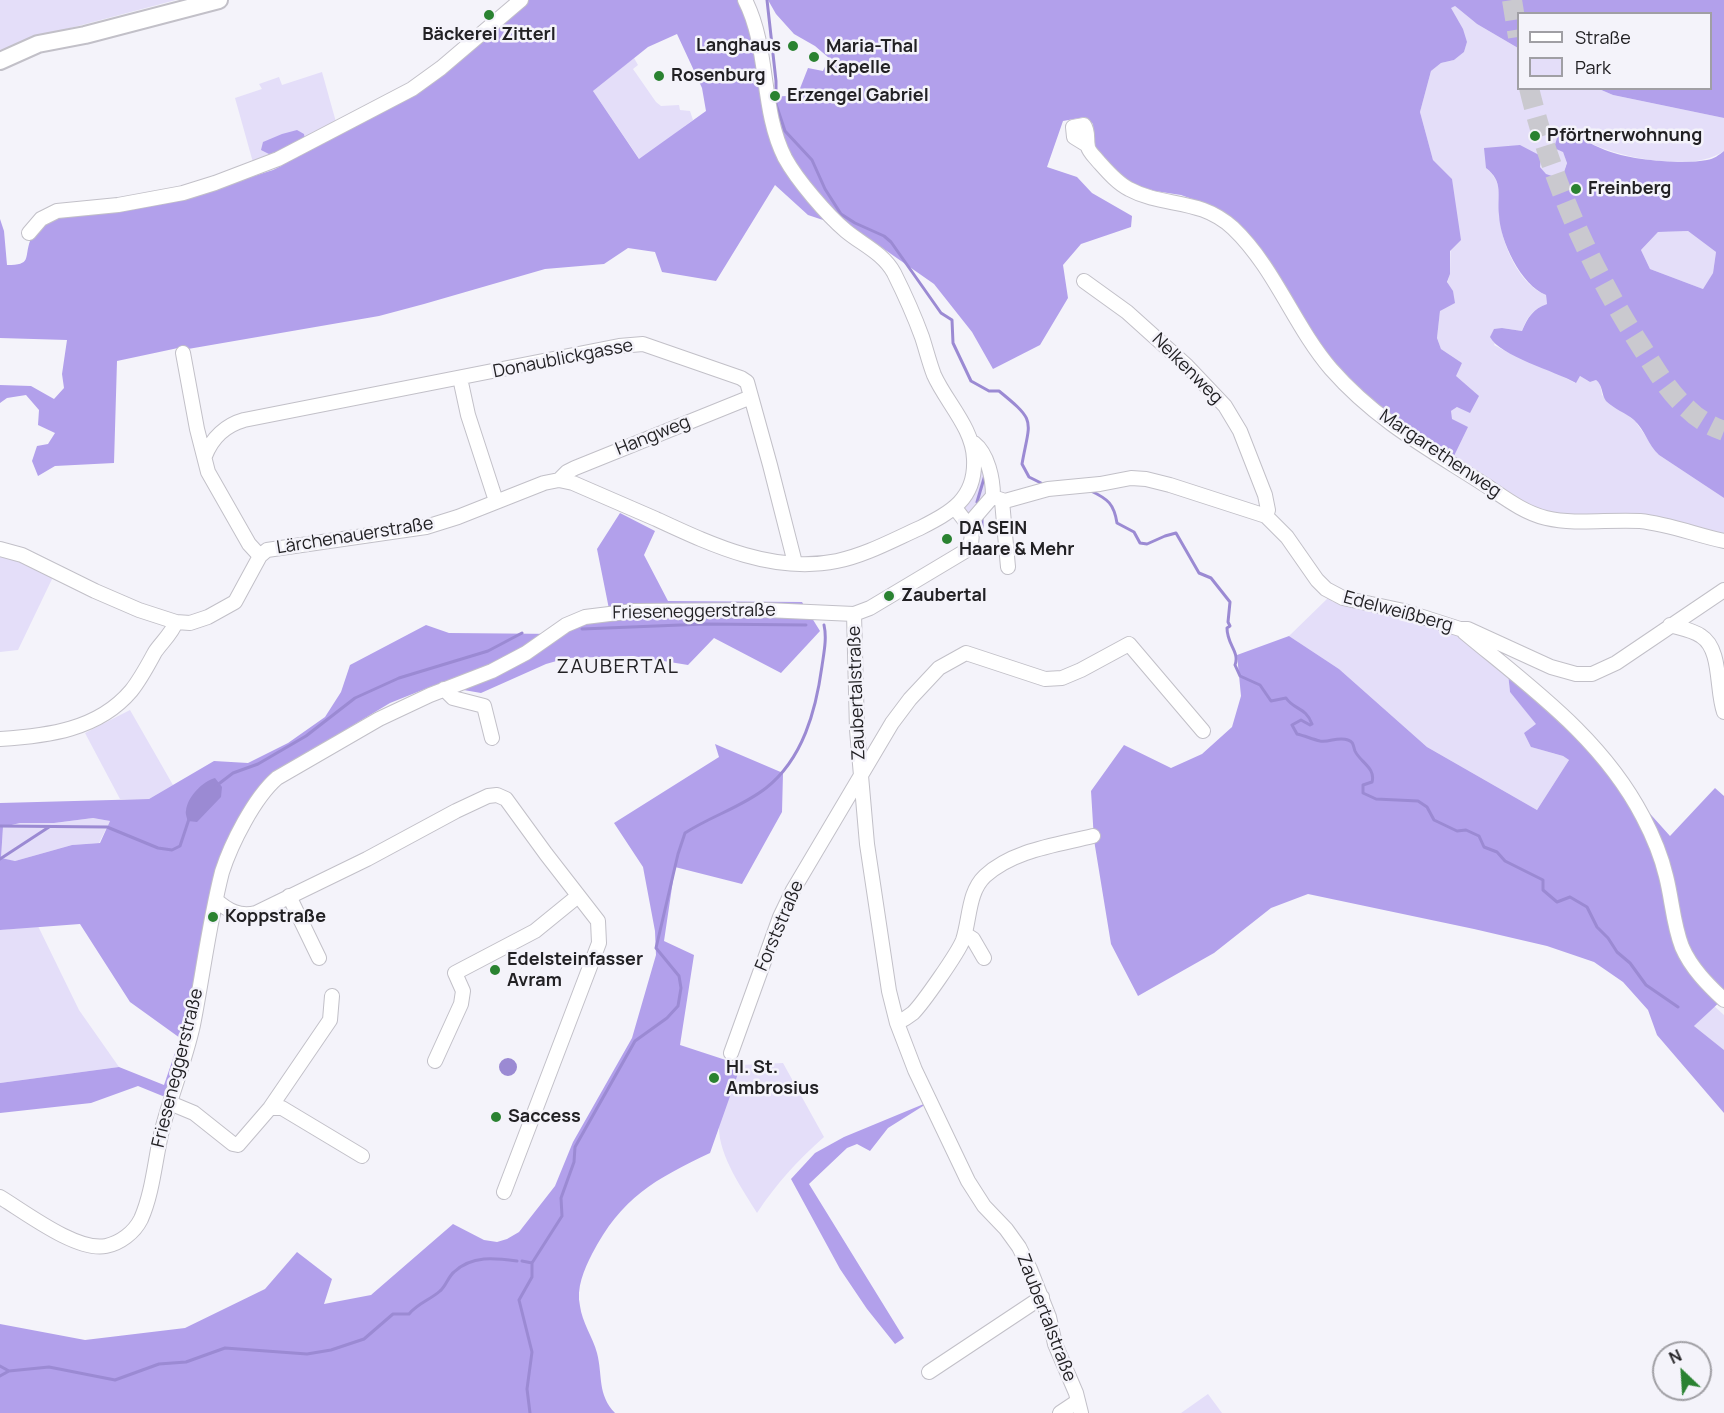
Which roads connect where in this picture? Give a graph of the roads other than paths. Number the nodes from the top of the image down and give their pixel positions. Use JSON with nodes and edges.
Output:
{"nodes":[{"id":1,"x":219,"y":0,"type":"edge"},
{"id":2,"x":521,"y":0,"type":"edge"},
{"id":3,"x":745,"y":0,"type":"edge"},
{"id":4,"x":0,"y":62,"type":"edge"},
{"id":5,"x":1087,"y":145,"type":"dead end"},
{"id":6,"x":29,"y":233,"type":"dead end"},
{"id":7,"x":1084,"y":281,"type":"dead end"},
{"id":8,"x":183,"y":353,"type":"dead end"},
{"id":9,"x":460,"y":378,"type":"junction"},
{"id":10,"x":751,"y":397,"type":"junction"},
{"id":11,"x":971,"y":442,"type":"junction"},
{"id":12,"x":205,"y":456,"type":"junction"},
{"id":13,"x":559,"y":480,"type":"junction"},
{"id":14,"x":998,"y":499,"type":"junction"},
{"id":15,"x":496,"y":501,"type":"junction"},
{"id":16,"x":955,"y":508,"type":"junction"},
{"id":17,"x":1266,"y":516,"type":"junction"},
{"id":18,"x":968,"y":525,"type":"junction"},
{"id":19,"x":0,"y":537,"type":"edge"},
{"id":20,"x":1724,"y":541,"type":"edge"},
{"id":21,"x":4,"y":549,"type":"edge"},
{"id":22,"x":260,"y":556,"type":"junction"},
{"id":23,"x":795,"y":563,"type":"junction"},
{"id":24,"x":1008,"y":567,"type":"dead end"},
{"id":25,"x":1724,"y":590,"type":"edge"},
{"id":26,"x":854,"y":614,"type":"junction"},
{"id":27,"x":176,"y":622,"type":"junction"},
{"id":28,"x":1670,"y":625,"type":"junction"},
{"id":29,"x":1460,"y":629,"type":"junction"},
{"id":30,"x":444,"y":690,"type":"junction"},
{"id":31,"x":1724,"y":712,"type":"edge"},
{"id":32,"x":1203,"y":731,"type":"dead end"},
{"id":33,"x":492,"y":738,"type":"dead end"},
{"id":34,"x":0,"y":739,"type":"edge"},
{"id":35,"x":861,"y":773,"type":"junction"},
{"id":36,"x":1093,"y":836,"type":"dead end"},
{"id":37,"x":289,"y":896,"type":"junction"},
{"id":38,"x":578,"y":896,"type":"junction"},
{"id":39,"x":216,"y":900,"type":"junction"},
{"id":40,"x":965,"y":934,"type":"junction"},
{"id":41,"x":319,"y":958,"type":"dead end"},
{"id":42,"x":984,"y":958,"type":"dead end"},
{"id":43,"x":332,"y":996,"type":"dead end"},
{"id":44,"x":1724,"y":1000,"type":"edge"},
{"id":45,"x":897,"y":1023,"type":"junction"},
{"id":46,"x":732,"y":1053,"type":"dead end"},
{"id":47,"x":435,"y":1061,"type":"dead end"},
{"id":48,"x":170,"y":1103,"type":"junction"},
{"id":49,"x":270,"y":1107,"type":"junction"},
{"id":50,"x":362,"y":1156,"type":"dead end"},
{"id":51,"x":504,"y":1192,"type":"dead end"},
{"id":52,"x":0,"y":1197,"type":"edge"},
{"id":53,"x":1042,"y":1297,"type":"junction"},
{"id":54,"x":928,"y":1372,"type":"dead end"},
{"id":55,"x":1080,"y":1407,"type":"edge"},
{"id":56,"x":1060,"y":1413,"type":"edge"}],
"edges":[{"from":1,"to":4,"type":"main road"},
{"from":2,"to":6,"type":"street"},
{"from":3,"to":11,"type":"street"},
{"from":5,"to":20,"type":"street","name":"Margarethenweg"},
{"from":7,"to":17,"type":"street","name":"Nelkenweg"},
{"from":8,"to":12,"type":"street"},
{"from":9,"to":10,"type":"street","name":"Donaublickgasse"},
{"from":9,"to":12,"type":"street","name":"Donaublickgasse"},
{"from":9,"to":15,"type":"street"},
{"from":10,"to":13,"type":"street","name":"Hangweg"},
{"from":10,"to":23,"type":"street","name":"Donaublickgasse"},
{"from":11,"to":14,"type":"street"},
{"from":11,"to":16,"type":"street"},
{"from":12,"to":22,"type":"street"},
{"from":13,"to":15,"type":"street","name":"Lärchenauerstraße"},
{"from":13,"to":23,"type":"street"},
{"from":14,"to":17,"type":"street","name":"Edelweißberg"},
{"from":14,"to":18,"type":"street"},
{"from":14,"to":24,"type":"street"},
{"from":15,"to":22,"type":"street","name":"Lärchenauerstraße"},
{"from":16,"to":18,"type":"street"},
{"from":16,"to":23,"type":"street"},
{"from":17,"to":29,"type":"street","name":"Edelweißberg"},
{"from":18,"to":26,"type":"street","name":"Zaubertalstraße"},
{"from":19,"to":21,"type":"street","name":"Lärchenauerstraße"},
{"from":21,"to":27,"type":"street","name":"Lärchenauerstraße"},
{"from":22,"to":27,"type":"street","name":"Lärchenauerstraße"},
{"from":25,"to":28,"type":"street","name":"Edelweißberg"},
{"from":26,"to":30,"type":"street","name":"Frieseneggerstraße"},
{"from":26,"to":35,"type":"street","name":"Zaubertalstraße"},
{"from":27,"to":34,"type":"street"},
{"from":28,"to":29,"type":"street","name":"Edelweißberg"},
{"from":28,"to":31,"type":"street"},
{"from":29,"to":44,"type":"street"},
{"from":30,"to":33,"type":"street"},
{"from":30,"to":39,"type":"street","name":"Frieseneggerstraße"},
{"from":32,"to":35,"type":"street","name":"Forststraße"},
{"from":35,"to":45,"type":"street","name":"Zaubertalstraße"},
{"from":35,"to":46,"type":"street","name":"Forststraße"},
{"from":36,"to":40,"type":"street"},
{"from":37,"to":38,"type":"street"},
{"from":37,"to":39,"type":"street"},
{"from":37,"to":41,"type":"street"},
{"from":38,"to":47,"type":"street"},
{"from":38,"to":51,"type":"street"},
{"from":39,"to":48,"type":"street","name":"Frieseneggerstraße"},
{"from":40,"to":42,"type":"street"},
{"from":40,"to":45,"type":"street"},
{"from":43,"to":49,"type":"street"},
{"from":45,"to":53,"type":"street","name":"Zaubertalstraße"},
{"from":48,"to":49,"type":"street"},
{"from":48,"to":52,"type":"street","name":"Frieseneggerstraße"},
{"from":49,"to":50,"type":"street"},
{"from":53,"to":54,"type":"street"},
{"from":53,"to":55,"type":"street","name":"Zaubertalstraße"},
{"from":55,"to":56,"type":"street"}]}
